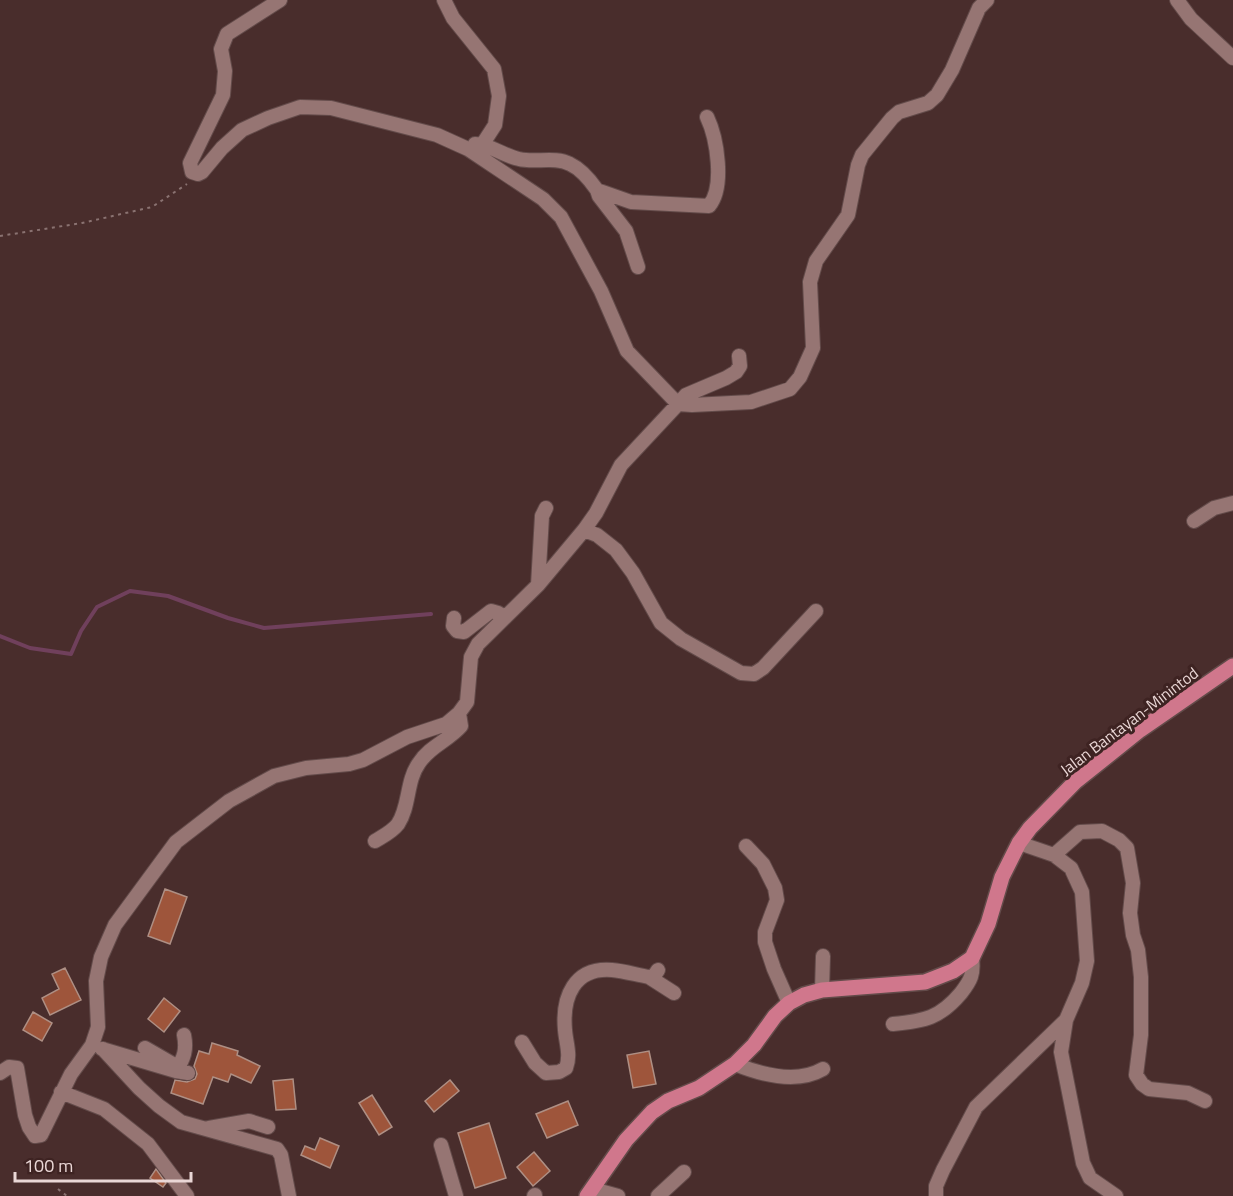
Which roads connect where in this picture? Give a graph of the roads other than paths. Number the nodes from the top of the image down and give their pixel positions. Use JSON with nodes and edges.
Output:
{"nodes":[{"id":1,"x":280,"y":0,"type":"edge"},
{"id":2,"x":444,"y":0,"type":"edge"},
{"id":3,"x":987,"y":0,"type":"edge"},
{"id":4,"x":1177,"y":0,"type":"edge"},
{"id":5,"x":1233,"y":58,"type":"edge"},
{"id":6,"x":707,"y":117,"type":"dead end"},
{"id":7,"x":475,"y":147,"type":"junction"},
{"id":8,"x":597,"y":190,"type":"junction"},
{"id":9,"x":638,"y":267,"type":"dead end"},
{"id":10,"x":739,"y":356,"type":"dead end"},
{"id":11,"x":678,"y":404,"type":"junction"},
{"id":12,"x":1233,"y":503,"type":"edge"},
{"id":13,"x":546,"y":508,"type":"dead end"},
{"id":14,"x":1194,"y":520,"type":"dead end"},
{"id":15,"x":585,"y":530,"type":"junction"},
{"id":16,"x":538,"y":585,"type":"junction"},
{"id":17,"x":816,"y":611,"type":"dead end"},
{"id":18,"x":505,"y":617,"type":"junction"},
{"id":19,"x":454,"y":618,"type":"dead end"},
{"id":20,"x":1233,"y":666,"type":"edge"},
{"id":21,"x":459,"y":713,"type":"junction"},
{"id":22,"x":375,"y":841,"type":"dead end"},
{"id":23,"x":1019,"y":843,"type":"junction"},
{"id":24,"x":746,"y":846,"type":"dead end"},
{"id":25,"x":1054,"y":855,"type":"junction"},
{"id":26,"x":823,"y":956,"type":"dead end"},
{"id":27,"x":972,"y":958,"type":"junction"},
{"id":28,"x":822,"y":990,"type":"junction"},
{"id":29,"x":674,"y":993,"type":"dead end"},
{"id":30,"x":789,"y":1003,"type":"junction"},
{"id":31,"x":1066,"y":1020,"type":"junction"},
{"id":32,"x":893,"y":1024,"type":"dead end"},
{"id":33,"x":184,"y":1035,"type":"dead end"},
{"id":34,"x":522,"y":1042,"type":"dead end"},
{"id":35,"x":98,"y":1047,"type":"junction"},
{"id":36,"x":145,"y":1048,"type":"dead end"},
{"id":37,"x":735,"y":1064,"type":"junction"},
{"id":38,"x":823,"y":1069,"type":"dead end"},
{"id":39,"x":181,"y":1070,"type":"junction"},
{"id":40,"x":0,"y":1073,"type":"edge"},
{"id":41,"x":61,"y":1092,"type":"junction"},
{"id":42,"x":1205,"y":1101,"type":"dead end"},
{"id":43,"x":268,"y":1127,"type":"dead end"},
{"id":44,"x":204,"y":1128,"type":"junction"},
{"id":45,"x":441,"y":1145,"type":"dead end"},
{"id":46,"x":684,"y":1172,"type":"dead end"},
{"id":47,"x":590,"y":1193,"type":"edge"},
{"id":48,"x":187,"y":1196,"type":"edge"},
{"id":49,"x":289,"y":1196,"type":"edge"},
{"id":50,"x":456,"y":1196,"type":"edge"},
{"id":51,"x":618,"y":1196,"type":"edge"},
{"id":52,"x":658,"y":1196,"type":"edge"},
{"id":53,"x":936,"y":1196,"type":"edge"},
{"id":54,"x":1116,"y":1196,"type":"edge"}],
"edges":[{"from":1,"to":7,"type":"street"},
{"from":2,"to":7,"type":"street"},
{"from":3,"to":11,"type":"street"},
{"from":4,"to":5,"type":"street"},
{"from":6,"to":8,"type":"street"},
{"from":7,"to":8,"type":"street"},
{"from":7,"to":11,"type":"street"},
{"from":8,"to":9,"type":"street"},
{"from":10,"to":11,"type":"street"},
{"from":11,"to":15,"type":"street"},
{"from":12,"to":14,"type":"street"},
{"from":13,"to":16,"type":"street"},
{"from":15,"to":16,"type":"street"},
{"from":15,"to":17,"type":"street"},
{"from":16,"to":18,"type":"street"},
{"from":18,"to":19,"type":"street"},
{"from":18,"to":21,"type":"street"},
{"from":20,"to":23,"type":"main road","name":"Jalan Bantayan-Minintod"},
{"from":21,"to":22,"type":"street"},
{"from":21,"to":35,"type":"street"},
{"from":23,"to":25,"type":"street"},
{"from":23,"to":27,"type":"main road","name":"Jalan Bantayan-Minintod"},
{"from":24,"to":30,"type":"street"},
{"from":25,"to":31,"type":"street"},
{"from":25,"to":42,"type":"street"},
{"from":26,"to":28,"type":"street"},
{"from":27,"to":28,"type":"main road"},
{"from":27,"to":32,"type":"street"},
{"from":28,"to":30,"type":"main road"},
{"from":29,"to":34,"type":"street"},
{"from":30,"to":37,"type":"main road"},
{"from":31,"to":53,"type":"street"},
{"from":31,"to":54,"type":"street"},
{"from":33,"to":39,"type":"street"},
{"from":35,"to":39,"type":"street"},
{"from":35,"to":41,"type":"street"},
{"from":35,"to":44,"type":"street"},
{"from":36,"to":39,"type":"street"},
{"from":37,"to":38,"type":"street"},
{"from":37,"to":47,"type":"main road"},
{"from":40,"to":41,"type":"street"},
{"from":41,"to":48,"type":"street"},
{"from":43,"to":44,"type":"street"},
{"from":44,"to":49,"type":"street"},
{"from":45,"to":50,"type":"street"},
{"from":46,"to":52,"type":"street"},
{"from":47,"to":51,"type":"street"}]}
